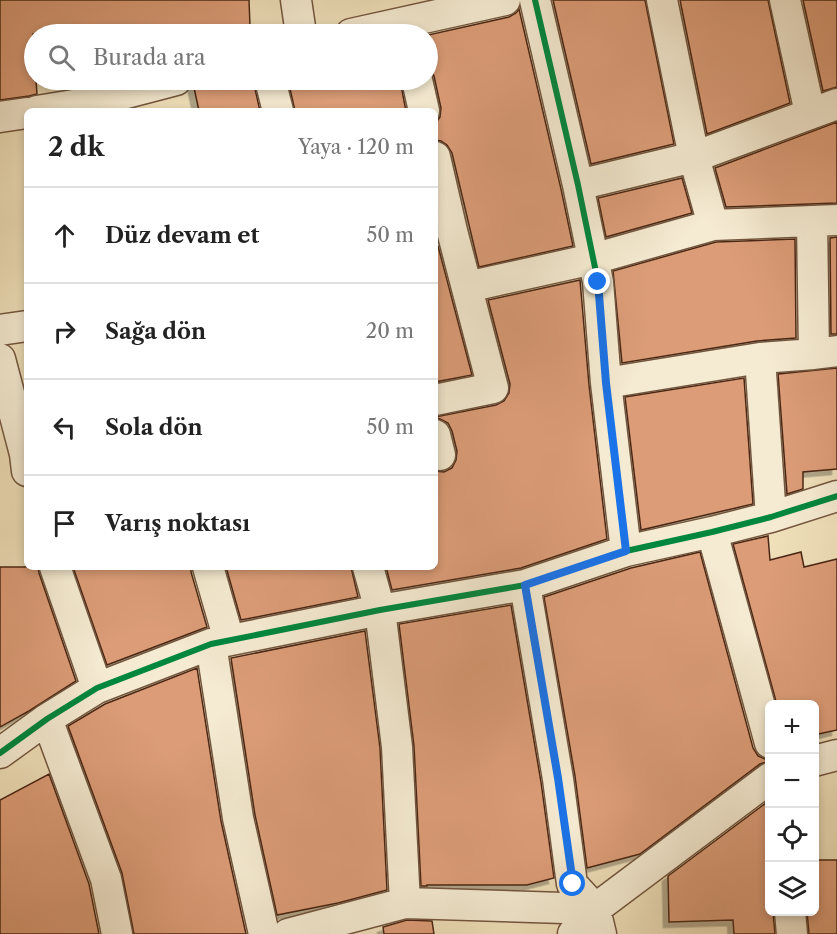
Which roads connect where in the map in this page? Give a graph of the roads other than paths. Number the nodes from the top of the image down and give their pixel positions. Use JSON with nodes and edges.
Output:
{"nodes":[{"id":1,"x":296,"y":0,"type":"edge"},
{"id":2,"x":505,"y":0,"type":"edge"},
{"id":3,"x":535,"y":0,"type":"edge"},
{"id":4,"x":662,"y":0,"type":"edge"},
{"id":5,"x":785,"y":0,"type":"edge"},
{"id":6,"x":300,"y":24,"type":"edge"},
{"id":7,"x":422,"y":24,"type":"edge"},
{"id":8,"x":145,"y":90,"type":"edge"},
{"id":9,"x":273,"y":90,"type":"edge"},
{"id":10,"x":419,"y":90,"type":"edge"},
{"id":11,"x":92,"y":107,"type":"edge"},
{"id":12,"x":277,"y":108,"type":"edge"},
{"id":13,"x":423,"y":108,"type":"edge"},
{"id":14,"x":824,"y":109,"type":"edge"},
{"id":15,"x":24,"y":113,"type":"edge"},
{"id":16,"x":0,"y":117,"type":"edge"},
{"id":17,"x":694,"y":157,"type":"junction"},
{"id":18,"x":438,"y":182,"type":"edge"},
{"id":19,"x":578,"y":185,"type":"junction"},
{"id":20,"x":824,"y":220,"type":"edge"},
{"id":21,"x":713,"y":225,"type":"junction"},
{"id":22,"x":444,"y":233,"type":"edge"},
{"id":23,"x":593,"y":259,"type":"junction"},
{"id":24,"x":467,"y":287,"type":"junction"},
{"id":25,"x":24,"y":326,"type":"edge"},
{"id":26,"x":0,"y":330,"type":"edge"},
{"id":27,"x":825,"y":353,"type":"edge"},
{"id":28,"x":760,"y":358,"type":"junction"},
{"id":29,"x":0,"y":359,"type":"edge"},
{"id":30,"x":606,"y":383,"type":"junction"},
{"id":31,"x":438,"y":399,"type":"edge"},
{"id":32,"x":24,"y":450,"type":"edge"},
{"id":33,"x":837,"y":496,"type":"edge"},
{"id":34,"x":771,"y":517,"type":"junction"},
{"id":35,"x":712,"y":532,"type":"junction"},
{"id":36,"x":626,"y":551,"type":"junction"},
{"id":37,"x":56,"y":570,"type":"edge"},
{"id":38,"x":208,"y":570,"type":"edge"},
{"id":39,"x":369,"y":570,"type":"edge"},
{"id":40,"x":525,"y":585,"type":"junction"},
{"id":41,"x":380,"y":610,"type":"junction"},
{"id":42,"x":220,"y":642,"type":"junction"},
{"id":43,"x":97,"y":688,"type":"junction"},
{"id":44,"x":47,"y":719,"type":"junction"},
{"id":45,"x":765,"y":725,"type":"edge"},
{"id":46,"x":0,"y":753,"type":"edge"},
{"id":47,"x":837,"y":755,"type":"edge"},
{"id":48,"x":819,"y":760,"type":"edge"},
{"id":49,"x":765,"y":782,"type":"edge"},
{"id":50,"x":405,"y":903,"type":"junction"},
{"id":51,"x":790,"y":916,"type":"edge"},
{"id":52,"x":598,"y":922,"type":"edge"},
{"id":53,"x":117,"y":934,"type":"edge"},
{"id":54,"x":264,"y":934,"type":"edge"},
{"id":55,"x":288,"y":934,"type":"edge"},
{"id":56,"x":573,"y":934,"type":"edge"},
{"id":57,"x":792,"y":934,"type":"edge"}],
"edges":[{"from":1,"to":6,"type":"street"},
{"from":2,"to":7,"type":"street"},
{"from":3,"to":19,"type":"street"},
{"from":4,"to":17,"type":"street"},
{"from":5,"to":14,"type":"street"},
{"from":8,"to":11,"type":"street"},
{"from":9,"to":12,"type":"street"},
{"from":10,"to":13,"type":"street"},
{"from":14,"to":17,"type":"street"},
{"from":15,"to":16,"type":"street"},
{"from":17,"to":19,"type":"street"},
{"from":17,"to":21,"type":"street"},
{"from":18,"to":22,"type":"street"},
{"from":19,"to":23,"type":"street"},
{"from":20,"to":21,"type":"street"},
{"from":20,"to":27,"type":"street"},
{"from":21,"to":23,"type":"street"},
{"from":22,"to":24,"type":"street"},
{"from":23,"to":24,"type":"street"},
{"from":23,"to":30,"type":"street"},
{"from":24,"to":31,"type":"street"},
{"from":25,"to":26,"type":"street"},
{"from":27,"to":28,"type":"street"},
{"from":28,"to":30,"type":"street"},
{"from":28,"to":34,"type":"street"},
{"from":29,"to":32,"type":"street"},
{"from":30,"to":36,"type":"street"},
{"from":33,"to":34,"type":"street"},
{"from":34,"to":35,"type":"street"},
{"from":35,"to":36,"type":"street"},
{"from":35,"to":45,"type":"street"},
{"from":36,"to":40,"type":"street"},
{"from":37,"to":43,"type":"street"},
{"from":38,"to":42,"type":"street"},
{"from":39,"to":41,"type":"street"},
{"from":40,"to":41,"type":"street"},
{"from":40,"to":52,"type":"street"},
{"from":41,"to":42,"type":"street"},
{"from":41,"to":50,"type":"street"},
{"from":42,"to":43,"type":"street"},
{"from":42,"to":54,"type":"street"},
{"from":43,"to":44,"type":"street"},
{"from":44,"to":46,"type":"street"},
{"from":44,"to":53,"type":"street"},
{"from":47,"to":48,"type":"street"},
{"from":49,"to":52,"type":"street"},
{"from":50,"to":52,"type":"street"},
{"from":50,"to":55,"type":"street"},
{"from":51,"to":57,"type":"street"},
{"from":52,"to":56,"type":"street"}]}
